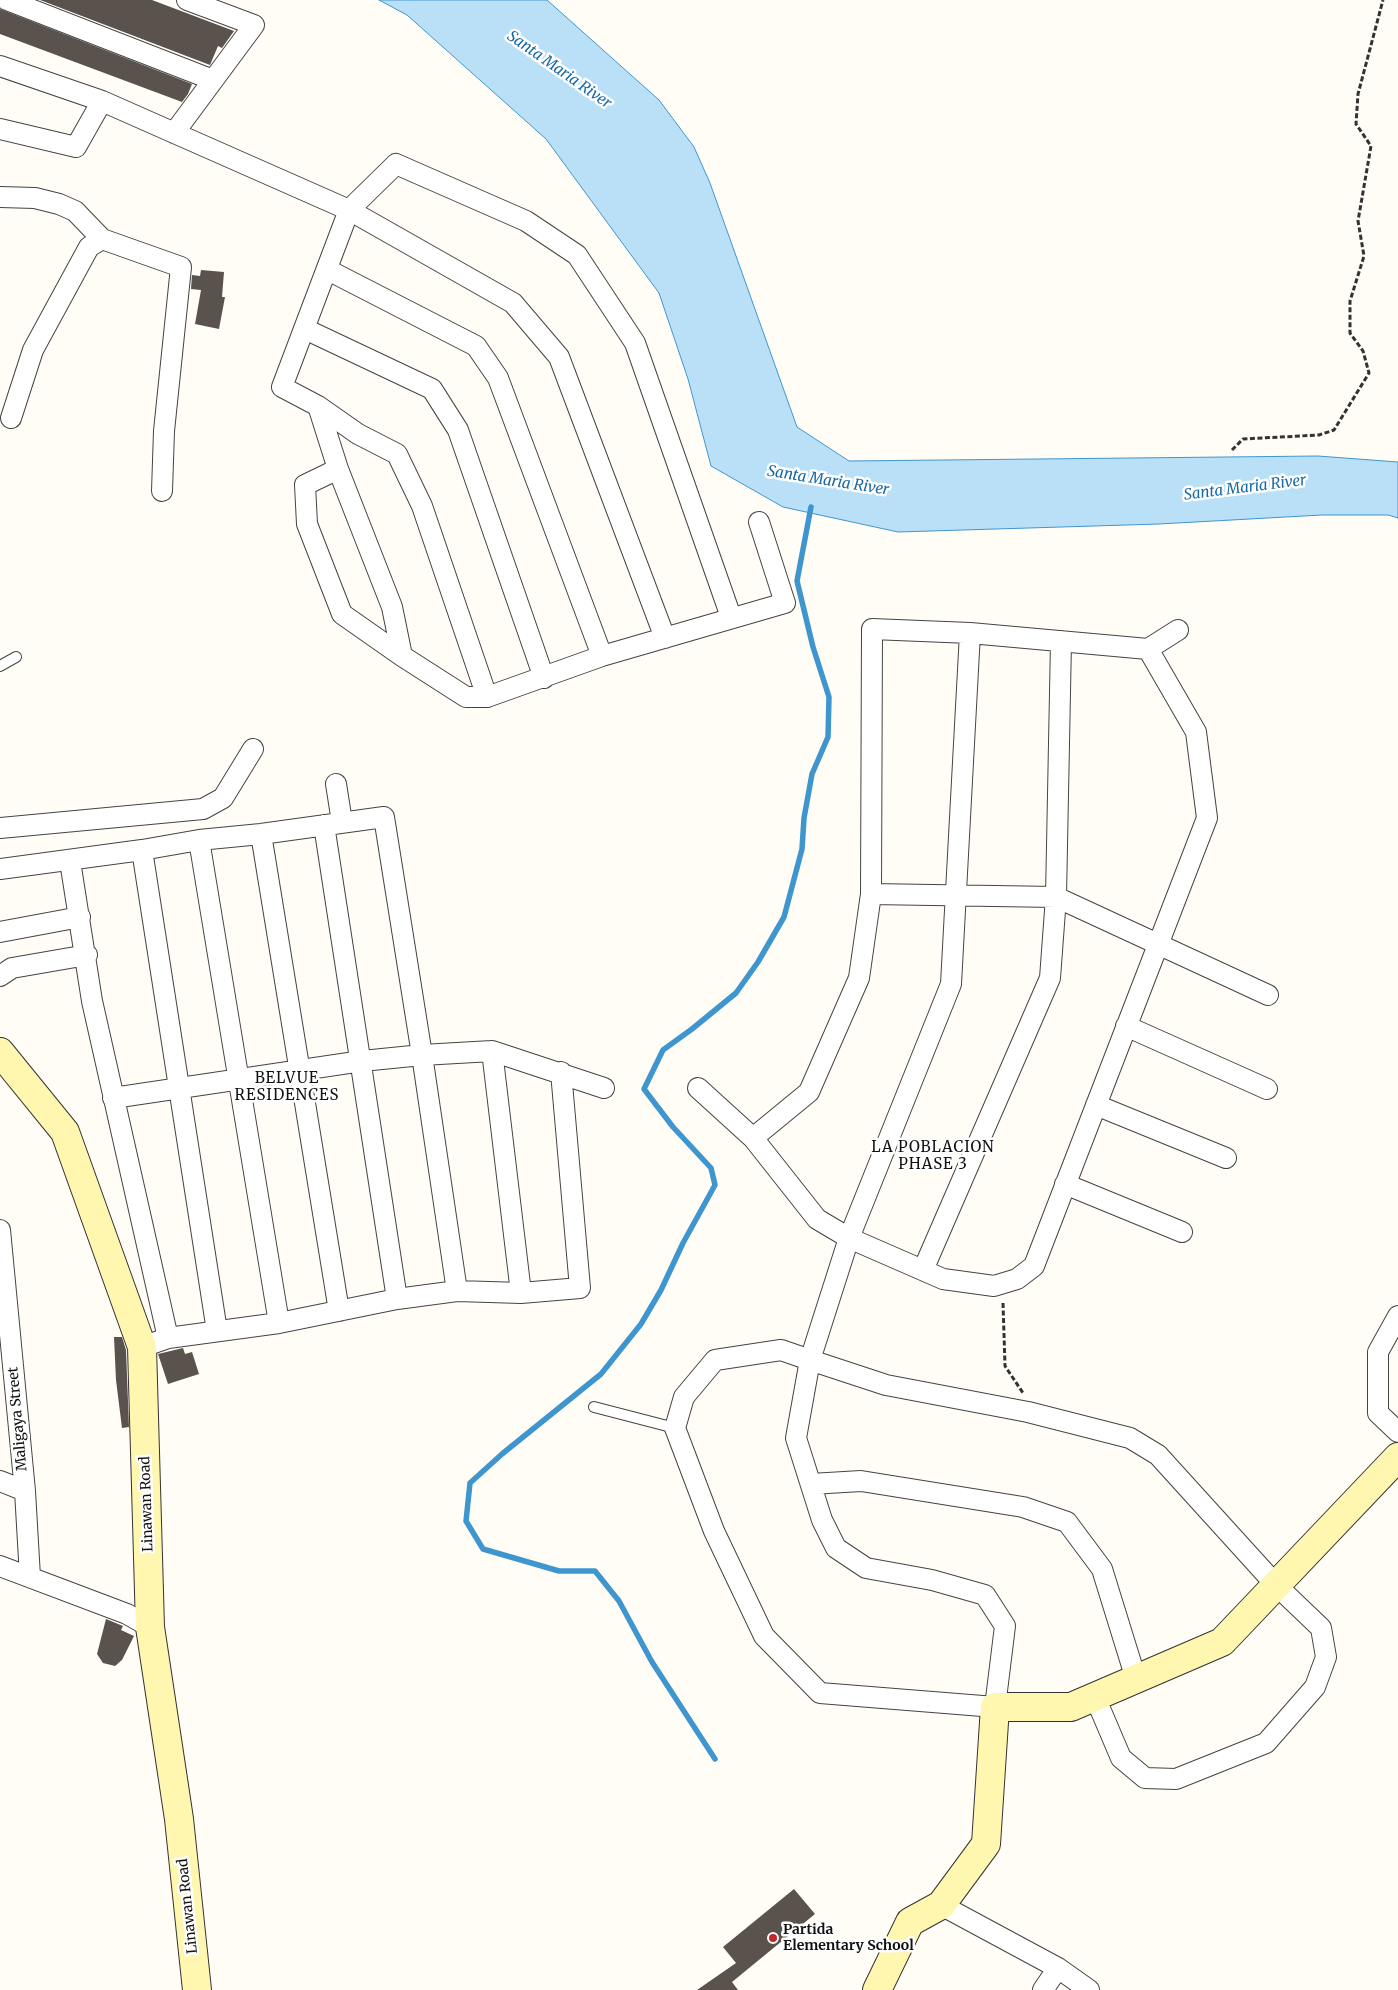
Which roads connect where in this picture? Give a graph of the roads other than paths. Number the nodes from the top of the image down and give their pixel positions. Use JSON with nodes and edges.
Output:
{"nodes":[{"id":1,"x":7,"y":0,"type":"edge"},
{"id":2,"x":187,"y":0,"type":"edge"},
{"id":3,"x":0,"y":66,"type":"edge"},
{"id":4,"x":212,"y":80,"type":"junction"},
{"id":5,"x":102,"y":101,"type":"junction"},
{"id":6,"x":0,"y":129,"type":"edge"},
{"id":7,"x":174,"y":133,"type":"junction"},
{"id":8,"x":0,"y":197,"type":"edge"},
{"id":9,"x":349,"y":210,"type":"junction"},
{"id":10,"x":102,"y":239,"type":"junction"},
{"id":11,"x":328,"y":270,"type":"junction"},
{"id":12,"x":305,"y":329,"type":"junction"},
{"id":13,"x":318,"y":406,"type":"junction"},
{"id":14,"x":11,"y":418,"type":"dead end"},
{"id":15,"x":338,"y":469,"type":"junction"},
{"id":16,"x":162,"y":491,"type":"dead end"},
{"id":17,"x":759,"y":522,"type":"dead end"},
{"id":18,"x":731,"y":617,"type":"junction"},
{"id":19,"x":1178,"y":630,"type":"dead end"},
{"id":20,"x":970,"y":633,"type":"junction"},
{"id":21,"x":665,"y":638,"type":"junction"},
{"id":22,"x":1061,"y":641,"type":"junction"},
{"id":23,"x":1148,"y":649,"type":"junction"},
{"id":24,"x":402,"y":656,"type":"junction"},
{"id":25,"x":602,"y":656,"type":"junction"},
{"id":26,"x":16,"y":657,"type":"dead end"},
{"id":27,"x":0,"y":666,"type":"edge"},
{"id":28,"x":544,"y":678,"type":"junction"},
{"id":29,"x":487,"y":697,"type":"junction"},
{"id":30,"x":253,"y":749,"type":"dead end"},
{"id":31,"x":336,"y":784,"type":"dead end"},
{"id":32,"x":333,"y":823,"type":"junction"},
{"id":33,"x":0,"y":828,"type":"edge"},
{"id":34,"x":261,"y":834,"type":"junction"},
{"id":35,"x":199,"y":840,"type":"junction"},
{"id":36,"x":142,"y":850,"type":"junction"},
{"id":37,"x":70,"y":860,"type":"junction"},
{"id":38,"x":0,"y":869,"type":"edge"},
{"id":39,"x":871,"y":894,"type":"junction"},
{"id":40,"x":957,"y":897,"type":"junction"},
{"id":41,"x":1056,"y":897,"type":"junction"},
{"id":42,"x":80,"y":917,"type":"junction"},
{"id":43,"x":0,"y":932,"type":"edge"},
{"id":44,"x":1158,"y":945,"type":"junction"},
{"id":45,"x":87,"y":955,"type":"junction"},
{"id":46,"x":0,"y":976,"type":"edge"},
{"id":47,"x":1268,"y":995,"type":"dead end"},
{"id":48,"x":1126,"y":1026,"type":"junction"},
{"id":49,"x":492,"y":1051,"type":"junction"},
{"id":50,"x":0,"y":1052,"type":"edge"},
{"id":51,"x":422,"y":1055,"type":"junction"},
{"id":52,"x":362,"y":1061,"type":"junction"},
{"id":53,"x":298,"y":1070,"type":"junction"},
{"id":54,"x":561,"y":1072,"type":"junction"},
{"id":55,"x":239,"y":1079,"type":"junction"},
{"id":56,"x":177,"y":1087,"type":"junction"},
{"id":57,"x":604,"y":1088,"type":"dead end"},
{"id":58,"x":698,"y":1088,"type":"dead end"},
{"id":59,"x":1267,"y":1089,"type":"dead end"},
{"id":60,"x":113,"y":1098,"type":"junction"},
{"id":61,"x":1096,"y":1105,"type":"junction"},
{"id":62,"x":753,"y":1138,"type":"junction"},
{"id":63,"x":1226,"y":1158,"type":"dead end"},
{"id":64,"x":1066,"y":1184,"type":"junction"},
{"id":65,"x":0,"y":1230,"type":"edge"},
{"id":66,"x":1182,"y":1232,"type":"dead end"},
{"id":67,"x":849,"y":1238,"type":"junction"},
{"id":68,"x":922,"y":1270,"type":"junction"},
{"id":69,"x":457,"y":1291,"type":"junction"},
{"id":70,"x":521,"y":1293,"type":"junction"},
{"id":71,"x":396,"y":1299,"type":"junction"},
{"id":72,"x":339,"y":1311,"type":"junction"},
{"id":73,"x":1398,"y":1316,"type":"edge"},
{"id":74,"x":279,"y":1323,"type":"junction"},
{"id":75,"x":217,"y":1331,"type":"junction"},
{"id":76,"x":168,"y":1338,"type":"junction"},
{"id":77,"x":142,"y":1347,"type":"junction"},
{"id":78,"x":810,"y":1360,"type":"junction"},
{"id":79,"x":594,"y":1407,"type":"dead end"},
{"id":80,"x":675,"y":1428,"type":"junction"},
{"id":81,"x":1398,"y":1432,"type":"edge"},
{"id":82,"x":1398,"y":1457,"type":"edge"},
{"id":83,"x":0,"y":1481,"type":"edge"},
{"id":84,"x":811,"y":1484,"type":"junction"},
{"id":85,"x":25,"y":1491,"type":"junction"},
{"id":86,"x":0,"y":1566,"type":"edge"},
{"id":87,"x":30,"y":1577,"type":"junction"},
{"id":88,"x":1276,"y":1585,"type":"junction"},
{"id":89,"x":150,"y":1627,"type":"junction"},
{"id":90,"x":1136,"y":1679,"type":"junction"},
{"id":91,"x":1095,"y":1697,"type":"junction"},
{"id":92,"x":995,"y":1707,"type":"junction"},
{"id":93,"x":940,"y":1905,"type":"junction"},
{"id":94,"x":1058,"y":1968,"type":"junction"},
{"id":95,"x":197,"y":1990,"type":"edge"},
{"id":96,"x":877,"y":1990,"type":"edge"},
{"id":97,"x":1043,"y":1990,"type":"edge"},
{"id":98,"x":1089,"y":1990,"type":"edge"}],
"edges":[{"from":1,"to":4,"type":"street"},
{"from":2,"to":4,"type":"street"},
{"from":3,"to":5,"type":"street"},
{"from":4,"to":7,"type":"street"},
{"from":5,"to":6,"type":"street"},
{"from":5,"to":7,"type":"street"},
{"from":7,"to":9,"type":"street"},
{"from":8,"to":10,"type":"street"},
{"from":9,"to":11,"type":"street"},
{"from":9,"to":18,"type":"street"},
{"from":9,"to":21,"type":"street"},
{"from":10,"to":14,"type":"street"},
{"from":10,"to":16,"type":"street"},
{"from":11,"to":12,"type":"street"},
{"from":11,"to":25,"type":"street"},
{"from":12,"to":13,"type":"street"},
{"from":12,"to":28,"type":"street"},
{"from":13,"to":15,"type":"street"},
{"from":13,"to":29,"type":"street"},
{"from":15,"to":24,"type":"street"},
{"from":15,"to":24,"type":"street"},
{"from":17,"to":18,"type":"street"},
{"from":18,"to":21,"type":"street"},
{"from":19,"to":23,"type":"street"},
{"from":20,"to":22,"type":"street"},
{"from":20,"to":39,"type":"street"},
{"from":20,"to":40,"type":"street"},
{"from":21,"to":25,"type":"street"},
{"from":22,"to":23,"type":"street"},
{"from":22,"to":41,"type":"street"},
{"from":23,"to":44,"type":"street"},
{"from":24,"to":29,"type":"street"},
{"from":25,"to":28,"type":"street"},
{"from":26,"to":27,"type":"lane"},
{"from":28,"to":29,"type":"street"},
{"from":30,"to":33,"type":"street"},
{"from":31,"to":32,"type":"street"},
{"from":32,"to":34,"type":"street"},
{"from":32,"to":51,"type":"street"},
{"from":32,"to":52,"type":"street"},
{"from":34,"to":35,"type":"street"},
{"from":34,"to":53,"type":"street"},
{"from":35,"to":36,"type":"street"},
{"from":35,"to":55,"type":"street"},
{"from":36,"to":37,"type":"street"},
{"from":36,"to":56,"type":"street"},
{"from":37,"to":38,"type":"street"},
{"from":37,"to":42,"type":"street"},
{"from":39,"to":40,"type":"street"},
{"from":39,"to":62,"type":"street"},
{"from":40,"to":41,"type":"street"},
{"from":40,"to":67,"type":"street"},
{"from":41,"to":44,"type":"street"},
{"from":41,"to":68,"type":"street"},
{"from":42,"to":43,"type":"street"},
{"from":42,"to":45,"type":"street"},
{"from":44,"to":47,"type":"street"},
{"from":44,"to":48,"type":"street"},
{"from":45,"to":46,"type":"street"},
{"from":45,"to":60,"type":"street"},
{"from":48,"to":59,"type":"street"},
{"from":48,"to":61,"type":"street"},
{"from":49,"to":51,"type":"street"},
{"from":49,"to":54,"type":"street"},
{"from":49,"to":70,"type":"street"},
{"from":50,"to":77,"type":"street","name":"Linawan Road"},
{"from":51,"to":52,"type":"street"},
{"from":51,"to":69,"type":"street"},
{"from":52,"to":53,"type":"street"},
{"from":52,"to":71,"type":"street"},
{"from":53,"to":55,"type":"street"},
{"from":53,"to":72,"type":"street"},
{"from":54,"to":57,"type":"street"},
{"from":54,"to":70,"type":"street"},
{"from":55,"to":56,"type":"street"},
{"from":55,"to":74,"type":"street"},
{"from":56,"to":60,"type":"street"},
{"from":56,"to":75,"type":"street"},
{"from":58,"to":62,"type":"street"},
{"from":60,"to":76,"type":"street"},
{"from":61,"to":63,"type":"street"},
{"from":61,"to":64,"type":"street"},
{"from":62,"to":67,"type":"street"},
{"from":64,"to":66,"type":"street"},
{"from":64,"to":68,"type":"street"},
{"from":65,"to":85,"type":"street","name":"Maligaya Street"},
{"from":67,"to":68,"type":"street"},
{"from":67,"to":78,"type":"street"},
{"from":69,"to":70,"type":"street"},
{"from":69,"to":71,"type":"street"},
{"from":71,"to":72,"type":"street"},
{"from":72,"to":74,"type":"street"},
{"from":73,"to":81,"type":"street"},
{"from":74,"to":75,"type":"street"},
{"from":75,"to":76,"type":"street"},
{"from":76,"to":77,"type":"street"},
{"from":77,"to":89,"type":"street","name":"Linawan Road"},
{"from":78,"to":80,"type":"street"},
{"from":78,"to":84,"type":"street"},
{"from":78,"to":88,"type":"street"},
{"from":79,"to":80,"type":"lane"},
{"from":80,"to":92,"type":"street"},
{"from":82,"to":88,"type":"street"},
{"from":83,"to":85,"type":"street"},
{"from":84,"to":90,"type":"street"},
{"from":84,"to":92,"type":"street"},
{"from":85,"to":87,"type":"street","name":"Maligaya Street"},
{"from":86,"to":87,"type":"street"},
{"from":87,"to":89,"type":"street"},
{"from":88,"to":90,"type":"street"},
{"from":88,"to":91,"type":"street"},
{"from":89,"to":95,"type":"street","name":"Linawan Road"},
{"from":90,"to":91,"type":"street"},
{"from":91,"to":92,"type":"street"},
{"from":92,"to":93,"type":"street"},
{"from":93,"to":94,"type":"street"},
{"from":93,"to":96,"type":"street"},
{"from":94,"to":97,"type":"street"},
{"from":94,"to":98,"type":"street"}]}
